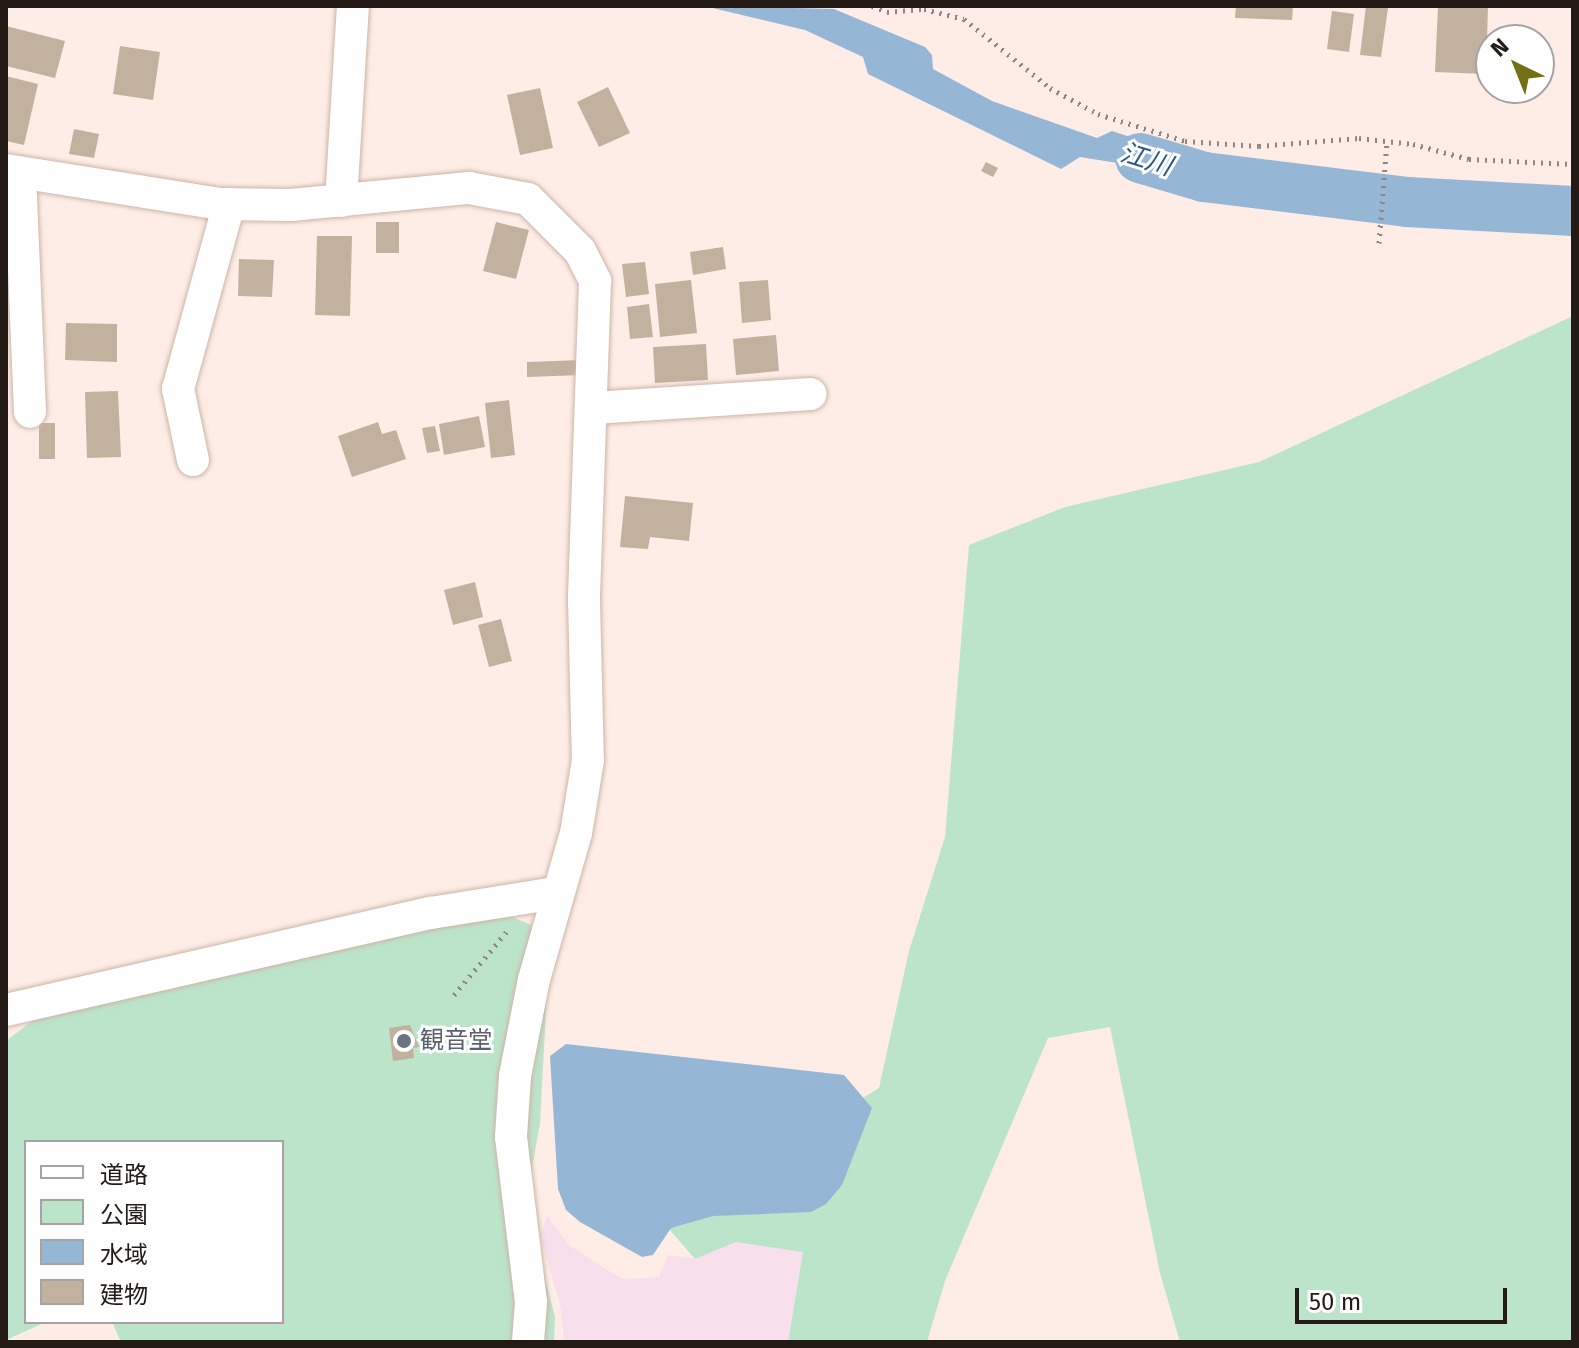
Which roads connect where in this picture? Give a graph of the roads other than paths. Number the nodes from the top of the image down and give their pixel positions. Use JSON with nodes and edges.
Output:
{"nodes":[{"id":1,"x":353,"y":6,"type":"edge"},
{"id":2,"x":13,"y":171,"type":"edge"},
{"id":3,"x":341,"y":201,"type":"junction"},
{"id":4,"x":229,"y":204,"type":"junction"},
{"id":5,"x":811,"y":394,"type":"dead end"},
{"id":6,"x":594,"y":408,"type":"junction"},
{"id":7,"x":30,"y":412,"type":"dead end"},
{"id":8,"x":193,"y":460,"type":"dead end"},
{"id":9,"x":547,"y":894,"type":"junction"},
{"id":10,"x":6,"y":1010,"type":"edge"},
{"id":11,"x":528,"y":1342,"type":"edge"}],
"edges":[{"from":1,"to":3,"type":"street"},
{"from":2,"to":4,"type":"street"},
{"from":2,"to":7,"type":"street"},
{"from":3,"to":4,"type":"street"},
{"from":3,"to":6,"type":"street"},
{"from":4,"to":8,"type":"street"},
{"from":5,"to":6,"type":"street"},
{"from":6,"to":9,"type":"street"},
{"from":9,"to":10,"type":"street"},
{"from":9,"to":11,"type":"street"}]}
